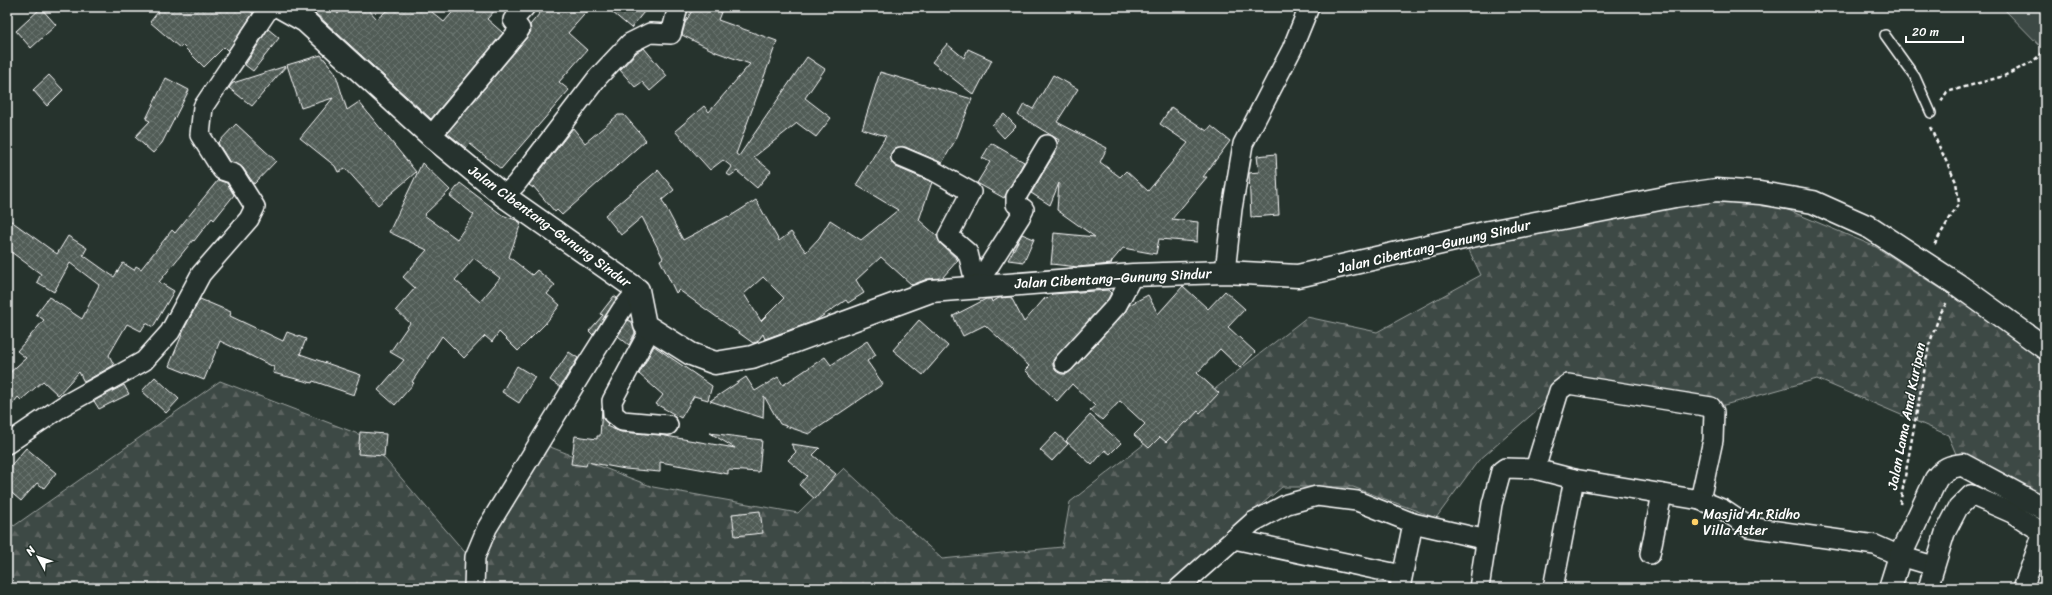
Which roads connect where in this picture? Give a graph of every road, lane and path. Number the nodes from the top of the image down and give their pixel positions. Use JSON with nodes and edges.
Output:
{"nodes":[{"id":1,"x":270,"y":7,"type":"edge"},
{"id":2,"x":280,"y":7,"type":"edge"},
{"id":3,"x":525,"y":7,"type":"edge"},
{"id":4,"x":678,"y":7,"type":"edge"},
{"id":5,"x":1309,"y":7,"type":"edge"},
{"id":6,"x":1885,"y":35,"type":"dead end"},
{"id":7,"x":2045,"y":51,"type":"edge"},
{"id":8,"x":1931,"y":113,"type":"junction"},
{"id":9,"x":431,"y":136,"type":"junction"},
{"id":10,"x":1047,"y":145,"type":"dead end"},
{"id":11,"x":901,"y":157,"type":"dead end"},
{"id":12,"x":504,"y":196,"type":"junction"},
{"id":13,"x":1924,"y":263,"type":"junction"},
{"id":14,"x":1225,"y":272,"type":"junction"},
{"id":15,"x":1134,"y":275,"type":"junction"},
{"id":16,"x":1958,"y":285,"type":"junction"},
{"id":17,"x":976,"y":286,"type":"junction"},
{"id":18,"x":638,"y":290,"type":"junction"},
{"id":19,"x":645,"y":325,"type":"junction"},
{"id":20,"x":2045,"y":348,"type":"edge"},
{"id":21,"x":1064,"y":363,"type":"dead end"},
{"id":22,"x":668,"y":425,"type":"dead end"},
{"id":23,"x":7,"y":444,"type":"edge"},
{"id":24,"x":1535,"y":469,"type":"junction"},
{"id":25,"x":1574,"y":480,"type":"junction"},
{"id":26,"x":1662,"y":494,"type":"junction"},
{"id":27,"x":1700,"y":500,"type":"junction"},
{"id":28,"x":1900,"y":505,"type":"dead end"},
{"id":29,"x":2045,"y":508,"type":"edge"},
{"id":30,"x":1414,"y":523,"type":"junction"},
{"id":31,"x":2044,"y":533,"type":"edge"},
{"id":32,"x":1234,"y":539,"type":"junction"},
{"id":33,"x":1487,"y":540,"type":"junction"},
{"id":34,"x":1650,"y":554,"type":"dead end"},
{"id":35,"x":1900,"y":556,"type":"junction"},
{"id":36,"x":1934,"y":566,"type":"junction"},
{"id":37,"x":1401,"y":581,"type":"edge"},
{"id":38,"x":474,"y":588,"type":"edge"},
{"id":39,"x":1179,"y":588,"type":"edge"},
{"id":40,"x":1479,"y":588,"type":"edge"},
{"id":41,"x":1553,"y":588,"type":"edge"},
{"id":42,"x":1890,"y":588,"type":"edge"},
{"id":43,"x":1928,"y":588,"type":"edge"},
{"id":44,"x":2023,"y":588,"type":"edge"}],
"edges":[{"from":1,"to":23,"type":"street"},
{"from":2,"to":9,"type":"street","name":"Jalan Cibentang–Gunung Sindur"},
{"from":3,"to":9,"type":"street"},
{"from":4,"to":12,"type":"street"},
{"from":5,"to":14,"type":"street"},
{"from":6,"to":8,"type":"lane"},
{"from":7,"to":8,"type":"path"},
{"from":8,"to":13,"type":"path"},
{"from":9,"to":12,"type":"street","name":"Jalan Cibentang–Gunung Sindur"},
{"from":10,"to":17,"type":"street"},
{"from":11,"to":17,"type":"street"},
{"from":12,"to":18,"type":"street","name":"Jalan Cibentang–Gunung Sindur"},
{"from":13,"to":14,"type":"street","name":"Jalan Cibentang–Gunung Sindur"},
{"from":13,"to":16,"type":"street","name":"Jalan Cibentang–Gunung Sindur"},
{"from":14,"to":15,"type":"street","name":"Jalan Cibentang–Gunung Sindur"},
{"from":15,"to":17,"type":"street","name":"Jalan Cibentang–Gunung Sindur"},
{"from":15,"to":21,"type":"street"},
{"from":16,"to":20,"type":"street","name":"Jalan Cibentang–Gunung Sindur"},
{"from":16,"to":28,"type":"path","name":"Jalan Lama Amd Kuripan"},
{"from":17,"to":19,"type":"street","name":"Jalan Cibentang–Gunung Sindur"},
{"from":18,"to":19,"type":"street","name":"Jalan Cibentang–Gunung Sindur"},
{"from":18,"to":38,"type":"street"},
{"from":19,"to":22,"type":"street"},
{"from":24,"to":25,"type":"street"},
{"from":24,"to":27,"type":"street"},
{"from":24,"to":33,"type":"street"},
{"from":25,"to":26,"type":"street"},
{"from":25,"to":41,"type":"street"},
{"from":26,"to":27,"type":"street"},
{"from":26,"to":34,"type":"street"},
{"from":27,"to":35,"type":"street"},
{"from":29,"to":35,"type":"street"},
{"from":30,"to":32,"type":"street"},
{"from":30,"to":33,"type":"street"},
{"from":30,"to":37,"type":"street"},
{"from":31,"to":36,"type":"street"},
{"from":31,"to":44,"type":"street"},
{"from":32,"to":37,"type":"street"},
{"from":32,"to":39,"type":"street"},
{"from":33,"to":40,"type":"street"},
{"from":35,"to":36,"type":"street"},
{"from":35,"to":42,"type":"street"},
{"from":36,"to":43,"type":"street"}]}
